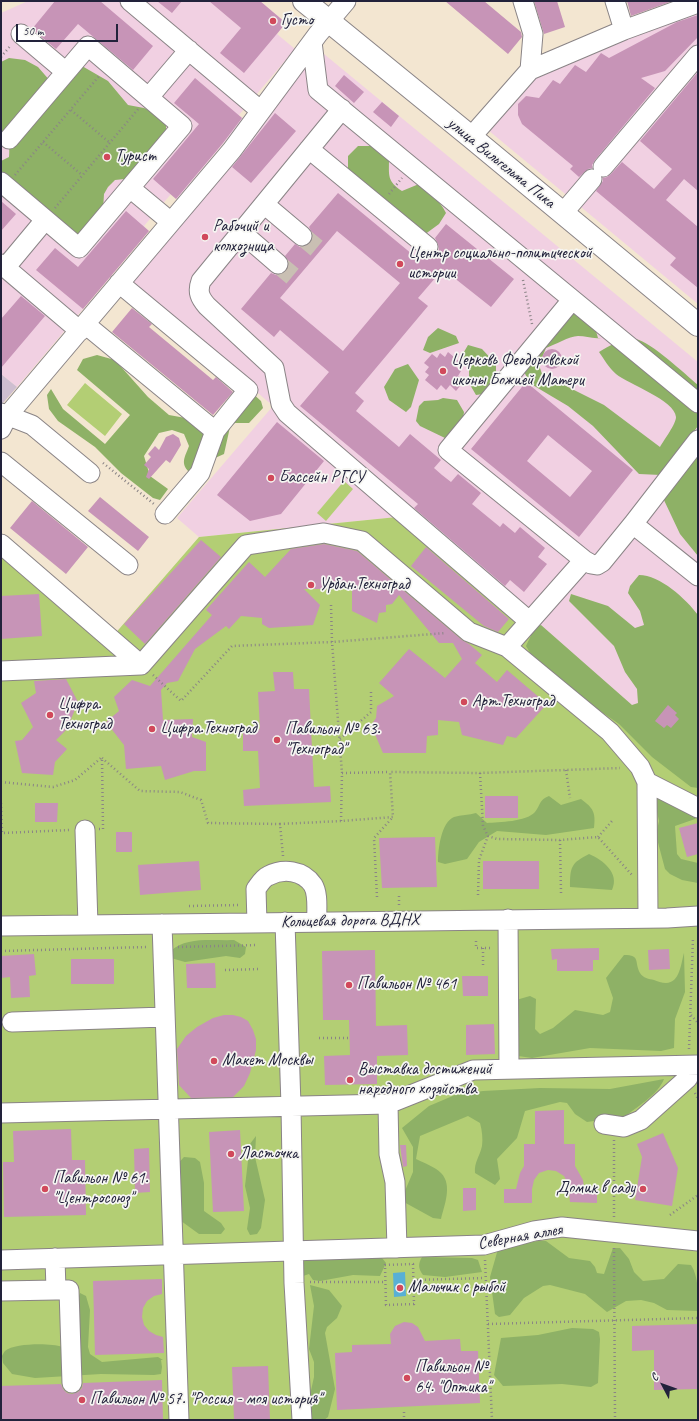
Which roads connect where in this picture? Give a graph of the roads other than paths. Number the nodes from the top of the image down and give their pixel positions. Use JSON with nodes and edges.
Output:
{"nodes":[{"id":1,"x":130,"y":1,"type":"edge"},
{"id":2,"x":304,"y":1,"type":"edge"},
{"id":3,"x":346,"y":1,"type":"edge"},
{"id":4,"x":523,"y":1,"type":"edge"},
{"id":5,"x":615,"y":1,"type":"edge"},
{"id":6,"x":686,"y":4,"type":"edge"},
{"id":7,"x":328,"y":22,"type":"junction"},
{"id":8,"x":624,"y":30,"type":"junction"},
{"id":9,"x":21,"y":34,"type":"dead end"},
{"id":10,"x":312,"y":42,"type":"junction"},
{"id":11,"x":188,"y":50,"type":"junction"},
{"id":12,"x":698,"y":55,"type":"edge"},
{"id":13,"x":530,"y":70,"type":"junction"},
{"id":14,"x":66,"y":72,"type":"junction"},
{"id":15,"x":148,"y":97,"type":"junction"},
{"id":16,"x":342,"y":109,"type":"junction"},
{"id":17,"x":261,"y":111,"type":"junction"},
{"id":18,"x":470,"y":137,"type":"junction"},
{"id":19,"x":4,"y":140,"type":"edge"},
{"id":20,"x":309,"y":149,"type":"junction"},
{"id":21,"x":4,"y":184,"type":"edge"},
{"id":22,"x":130,"y":188,"type":"junction"},
{"id":23,"x":264,"y":204,"type":"junction"},
{"id":24,"x":563,"y":213,"type":"junction"},
{"id":25,"x":45,"y":220,"type":"junction"},
{"id":26,"x":171,"y":222,"type":"junction"},
{"id":27,"x":241,"y":232,"type":"junction"},
{"id":28,"x":302,"y":236,"type":"tunnel mouth"},
{"id":29,"x":428,"y":247,"type":"dead end"},
{"id":30,"x":278,"y":264,"type":"tunnel mouth"},
{"id":31,"x":3,"y":266,"type":"edge"},
{"id":32,"x":119,"y":284,"type":"junction"},
{"id":33,"x":572,"y":300,"type":"junction"},
{"id":34,"x":698,"y":325,"type":"edge"},
{"id":35,"x":83,"y":327,"type":"junction"},
{"id":36,"x":698,"y":403,"type":"edge"},
{"id":37,"x":3,"y":419,"type":"edge"},
{"id":38,"x":215,"y":431,"type":"junction"},
{"id":39,"x":698,"y":440,"type":"edge"},
{"id":40,"x":1,"y":462,"type":"edge"},
{"id":41,"x":90,"y":473,"type":"dead end"},
{"id":42,"x":165,"y":514,"type":"dead end"},
{"id":43,"x":634,"y":524,"type":"junction"},
{"id":44,"x":1,"y":544,"type":"edge"},
{"id":45,"x":584,"y":560,"type":"junction"},
{"id":46,"x":128,"y":565,"type":"dead end"},
{"id":47,"x":698,"y":576,"type":"edge"},
{"id":48,"x":529,"y":621,"type":"junction"},
{"id":49,"x":507,"y":647,"type":"junction"},
{"id":50,"x":141,"y":664,"type":"junction"},
{"id":51,"x":1,"y":672,"type":"edge"},
{"id":52,"x":644,"y":775,"type":"junction"},
{"id":53,"x":698,"y":808,"type":"edge"},
{"id":54,"x":85,"y":830,"type":"road end"},
{"id":55,"x":698,"y":916,"type":"edge"},
{"id":56,"x":648,"y":918,"type":"junction"},
{"id":57,"x":508,"y":919,"type":"junction"},
{"id":58,"x":285,"y":922,"type":"junction"},
{"id":59,"x":316,"y":922,"type":"junction"},
{"id":60,"x":257,"y":923,"type":"junction"},
{"id":61,"x":162,"y":924,"type":"junction"},
{"id":62,"x":88,"y":925,"type":"junction"},
{"id":63,"x":1,"y":926,"type":"edge"},
{"id":64,"x":165,"y":1017,"type":"junction"},
{"id":65,"x":12,"y":1022,"type":"dead end"},
{"id":66,"x":693,"y":1066,"type":"edge"},
{"id":67,"x":509,"y":1068,"type":"junction"},
{"id":68,"x":388,"y":1104,"type":"junction"},
{"id":69,"x":291,"y":1106,"type":"junction"},
{"id":70,"x":168,"y":1108,"type":"junction"},
{"id":71,"x":1,"y":1113,"type":"edge"},
{"id":72,"x":609,"y":1125,"type":"road end"},
{"id":73,"x":698,"y":1241,"type":"edge"},
{"id":74,"x":397,"y":1248,"type":"junction"},
{"id":75,"x":293,"y":1251,"type":"junction"},
{"id":76,"x":174,"y":1255,"type":"junction"},
{"id":77,"x":55,"y":1258,"type":"junction"},
{"id":78,"x":1,"y":1260,"type":"edge"},
{"id":79,"x":56,"y":1290,"type":"junction"},
{"id":80,"x":1,"y":1291,"type":"edge"},
{"id":81,"x":72,"y":1383,"type":"dead end"},
{"id":82,"x":179,"y":1420,"type":"edge"},
{"id":83,"x":302,"y":1420,"type":"edge"}],
"edges":[{"from":1,"to":11,"type":"street"},
{"from":2,"to":7,"type":"main road","name":"улица Вильгельма Пика"},
{"from":3,"to":7,"type":"street"},
{"from":4,"to":13,"type":"street"},
{"from":5,"to":8,"type":"street"},
{"from":6,"to":8,"type":"street"},
{"from":7,"to":10,"type":"street"},
{"from":7,"to":18,"type":"main road","name":"улица Вильгельма Пика"},
{"from":8,"to":13,"type":"street"},
{"from":9,"to":14,"type":"street"},
{"from":10,"to":16,"type":"street"},
{"from":10,"to":17,"type":"street"},
{"from":11,"to":15,"type":"street"},
{"from":11,"to":17,"type":"street"},
{"from":12,"to":24,"type":"street"},
{"from":13,"to":18,"type":"street"},
{"from":14,"to":15,"type":"street"},
{"from":14,"to":19,"type":"street"},
{"from":15,"to":22,"type":"street"},
{"from":16,"to":20,"type":"street"},
{"from":16,"to":33,"type":"street"},
{"from":17,"to":26,"type":"street"},
{"from":18,"to":24,"type":"main road","name":"улица Вильгельма Пика"},
{"from":20,"to":23,"type":"street"},
{"from":20,"to":29,"type":"street"},
{"from":21,"to":25,"type":"street"},
{"from":22,"to":25,"type":"street"},
{"from":22,"to":26,"type":"street"},
{"from":23,"to":27,"type":"street"},
{"from":23,"to":28,"type":"street"},
{"from":24,"to":34,"type":"main road","name":"улица Вильгельма Пика"},
{"from":25,"to":31,"type":"street"},
{"from":26,"to":32,"type":"street"},
{"from":27,"to":30,"type":"street"},
{"from":27,"to":48,"type":"street"},
{"from":31,"to":35,"type":"street"},
{"from":32,"to":35,"type":"street"},
{"from":32,"to":38,"type":"street"},
{"from":33,"to":36,"type":"street"},
{"from":33,"to":45,"type":"street"},
{"from":35,"to":37,"type":"street"},
{"from":35,"to":38,"type":"street"},
{"from":37,"to":41,"type":"street"},
{"from":38,"to":42,"type":"street"},
{"from":39,"to":43,"type":"street"},
{"from":40,"to":46,"type":"street"},
{"from":43,"to":45,"type":"street"},
{"from":43,"to":47,"type":"street"},
{"from":44,"to":50,"type":"street"},
{"from":45,"to":48,"type":"street"},
{"from":48,"to":49,"type":"street"},
{"from":49,"to":50,"type":"street"},
{"from":49,"to":52,"type":"street"},
{"from":50,"to":51,"type":"street"},
{"from":52,"to":53,"type":"street"},
{"from":52,"to":56,"type":"street"},
{"from":54,"to":62,"type":"street"},
{"from":55,"to":56,"type":"street","name":"Кольцевая дорога ВДНХ"},
{"from":56,"to":57,"type":"street","name":"Кольцевая дорога ВДНХ"},
{"from":57,"to":59,"type":"street","name":"Кольцевая дорога ВДНХ"},
{"from":57,"to":67,"type":"street"},
{"from":58,"to":59,"type":"street","name":"Кольцевая дорога ВДНХ"},
{"from":58,"to":60,"type":"street","name":"Кольцевая дорога ВДНХ"},
{"from":58,"to":69,"type":"street"},
{"from":59,"to":60,"type":"street"},
{"from":60,"to":61,"type":"street","name":"Кольцевая дорога ВДНХ"},
{"from":61,"to":62,"type":"street","name":"Кольцевая дорога ВДНХ"},
{"from":61,"to":64,"type":"street"},
{"from":62,"to":63,"type":"street","name":"Кольцевая дорога ВДНХ"},
{"from":64,"to":65,"type":"street"},
{"from":64,"to":70,"type":"street"},
{"from":66,"to":67,"type":"street"},
{"from":66,"to":72,"type":"street"},
{"from":67,"to":68,"type":"street"},
{"from":68,"to":69,"type":"street"},
{"from":68,"to":74,"type":"street"},
{"from":69,"to":70,"type":"street"},
{"from":69,"to":75,"type":"street"},
{"from":70,"to":71,"type":"street"},
{"from":70,"to":76,"type":"street"},
{"from":73,"to":74,"type":"street","name":"Северная аллея"},
{"from":74,"to":75,"type":"street","name":"Северная аллея"},
{"from":75,"to":76,"type":"street","name":"Северная аллея"},
{"from":75,"to":83,"type":"street"},
{"from":76,"to":77,"type":"street","name":"Северная аллея"},
{"from":76,"to":82,"type":"street"},
{"from":77,"to":78,"type":"street","name":"Северная аллея"},
{"from":77,"to":79,"type":"street"},
{"from":79,"to":80,"type":"street"},
{"from":79,"to":81,"type":"street"}]}
